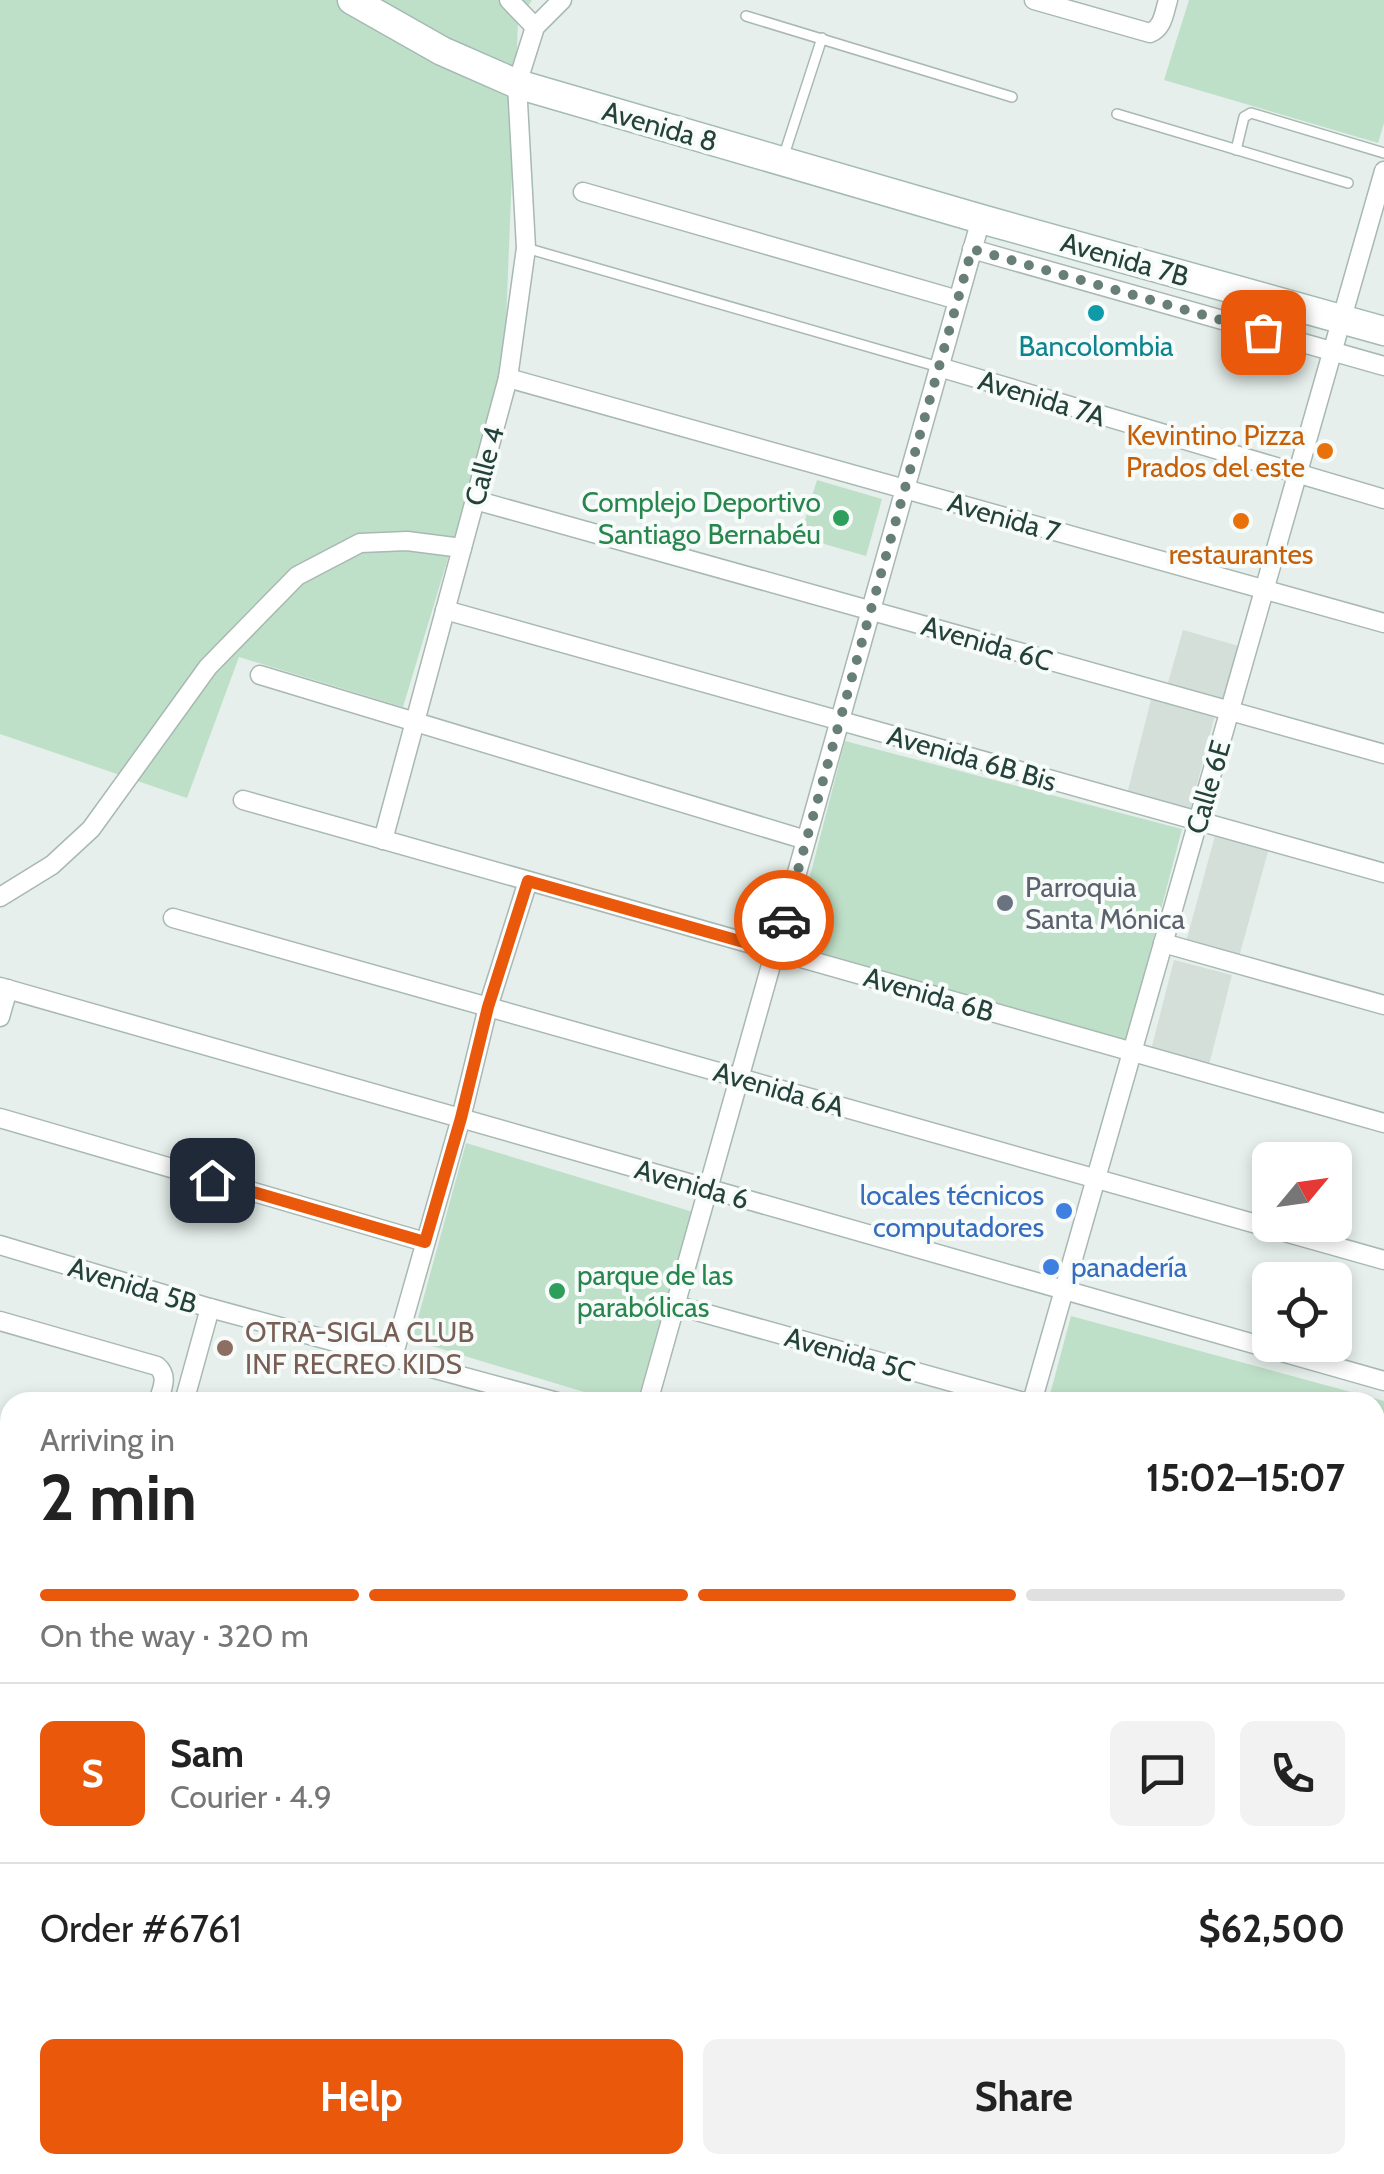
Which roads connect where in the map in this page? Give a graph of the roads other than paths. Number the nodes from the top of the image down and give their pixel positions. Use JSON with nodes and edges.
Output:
{"nodes":[{"id":1,"x":352,"y":0,"type":"edge"},
{"id":2,"x":508,"y":0,"type":"edge"},
{"id":3,"x":1034,"y":0,"type":"edge"},
{"id":4,"x":1168,"y":0,"type":"edge"},
{"id":5,"x":545,"y":10,"type":"edge"},
{"id":6,"x":746,"y":16,"type":"dead end"},
{"id":7,"x":822,"y":38,"type":"junction"},
{"id":8,"x":517,"y":84,"type":"junction"},
{"id":9,"x":1012,"y":97,"type":"dead end"},
{"id":10,"x":1117,"y":114,"type":"dead end"},
{"id":11,"x":1236,"y":150,"type":"junction"},
{"id":12,"x":1384,"y":154,"type":"edge"},
{"id":13,"x":782,"y":161,"type":"junction"},
{"id":14,"x":1384,"y":171,"type":"edge"},
{"id":15,"x":1348,"y":183,"type":"dead end"},
{"id":16,"x":583,"y":192,"type":"dead end"},
{"id":17,"x":1379,"y":206,"type":"edge"},
{"id":18,"x":981,"y":219,"type":"junction"},
{"id":19,"x":526,"y":248,"type":"junction"},
{"id":20,"x":972,"y":249,"type":"junction"},
{"id":21,"x":1132,"y":261,"type":"junction"},
{"id":22,"x":1125,"y":292,"type":"junction"},
{"id":23,"x":958,"y":300,"type":"junction"},
{"id":24,"x":1342,"y":320,"type":"junction"},
{"id":25,"x":1384,"y":332,"type":"edge"},
{"id":26,"x":1332,"y":352,"type":"junction"},
{"id":27,"x":1384,"y":366,"type":"edge"},
{"id":28,"x":939,"y":367,"type":"junction"},
{"id":29,"x":508,"y":378,"type":"junction"},
{"id":30,"x":1297,"y":474,"type":"junction"},
{"id":31,"x":905,"y":489,"type":"junction"},
{"id":32,"x":1384,"y":499,"type":"edge"},
{"id":33,"x":475,"y":500,"type":"junction"},
{"id":34,"x":462,"y":548,"type":"junction"},
{"id":35,"x":1264,"y":590,"type":"junction"},
{"id":36,"x":445,"y":610,"type":"junction"},
{"id":37,"x":871,"y":611,"type":"junction"},
{"id":38,"x":1384,"y":624,"type":"edge"},
{"id":39,"x":260,"y":675,"type":"dead end"},
{"id":40,"x":1230,"y":711,"type":"junction"},
{"id":41,"x":840,"y":721,"type":"junction"},
{"id":42,"x":415,"y":722,"type":"junction"},
{"id":43,"x":1384,"y":754,"type":"edge"},
{"id":44,"x":243,"y":800,"type":"dead end"},
{"id":45,"x":1198,"y":821,"type":"junction"},
{"id":46,"x":383,"y":840,"type":"junction"},
{"id":47,"x":806,"y":840,"type":"junction"},
{"id":48,"x":1384,"y":873,"type":"edge"},
{"id":49,"x":528,"y":881,"type":"junction"},
{"id":50,"x":0,"y":897,"type":"edge"},
{"id":51,"x":173,"y":918,"type":"dead end"},
{"id":52,"x":1163,"y":943,"type":"junction"},
{"id":53,"x":775,"y":951,"type":"junction"},
{"id":54,"x":4,"y":988,"type":"edge"},
{"id":55,"x":1384,"y":1005,"type":"edge"},
{"id":56,"x":488,"y":1007,"type":"junction"},
{"id":57,"x":0,"y":1017,"type":"edge"},
{"id":58,"x":1132,"y":1052,"type":"junction"},
{"id":59,"x":739,"y":1078,"type":"junction"},
{"id":60,"x":0,"y":1118,"type":"edge"},
{"id":61,"x":461,"y":1118,"type":"junction"},
{"id":62,"x":1384,"y":1123,"type":"edge"},
{"id":63,"x":1096,"y":1179,"type":"junction"},
{"id":64,"x":708,"y":1188,"type":"junction"},
{"id":65,"x":425,"y":1242,"type":"junction"},
{"id":66,"x":0,"y":1245,"type":"edge"},
{"id":67,"x":1384,"y":1260,"type":"edge"},
{"id":68,"x":1064,"y":1290,"type":"junction"},
{"id":69,"x":675,"y":1305,"type":"junction"},
{"id":70,"x":210,"y":1308,"type":"junction"},
{"id":71,"x":0,"y":1321,"type":"edge"},
{"id":72,"x":393,"y":1357,"type":"junction"},
{"id":73,"x":1384,"y":1381,"type":"edge"},
{"id":74,"x":161,"y":1392,"type":"edge"},
{"id":75,"x":187,"y":1392,"type":"edge"},
{"id":76,"x":521,"y":1392,"type":"edge"},
{"id":77,"x":651,"y":1392,"type":"edge"},
{"id":78,"x":988,"y":1392,"type":"edge"},
{"id":79,"x":1035,"y":1392,"type":"edge"}],
"edges":[{"from":1,"to":8,"type":"street","name":"Avenida 8"},
{"from":2,"to":5,"type":"street"},
{"from":3,"to":4,"type":"street"},
{"from":5,"to":8,"type":"street"},
{"from":6,"to":7,"type":"lane"},
{"from":7,"to":9,"type":"lane"},
{"from":7,"to":13,"type":"lane"},
{"from":8,"to":13,"type":"street","name":"Avenida 8"},
{"from":8,"to":19,"type":"street","name":"Calle 4"},
{"from":10,"to":11,"type":"lane"},
{"from":11,"to":12,"type":"lane"},
{"from":11,"to":15,"type":"lane"},
{"from":13,"to":18,"type":"street","name":"Avenida 8"},
{"from":14,"to":17,"type":"street","name":"Calle 6E"},
{"from":16,"to":23,"type":"street"},
{"from":17,"to":24,"type":"street","name":"Calle 6E"},
{"from":18,"to":20,"type":"street"},
{"from":18,"to":21,"type":"street","name":"Avenida 7B"},
{"from":19,"to":28,"type":"lane","name":"Avenida 7A"},
{"from":19,"to":29,"type":"street","name":"Calle 4"},
{"from":20,"to":22,"type":"street","name":"Avenida 7B"},
{"from":20,"to":23,"type":"street"},
{"from":21,"to":22,"type":"street"},
{"from":21,"to":24,"type":"street","name":"Avenida 7B"},
{"from":22,"to":26,"type":"street","name":"Avenida 7B"},
{"from":23,"to":28,"type":"street"},
{"from":24,"to":25,"type":"street","name":"Avenida 7B"},
{"from":24,"to":26,"type":"street","name":"Calle 6E"},
{"from":26,"to":27,"type":"street","name":"Avenida 7B"},
{"from":26,"to":30,"type":"street","name":"Calle 6E"},
{"from":28,"to":30,"type":"street","name":"Avenida 7A"},
{"from":28,"to":31,"type":"street"},
{"from":29,"to":31,"type":"street","name":"Avenida 7"},
{"from":29,"to":33,"type":"street","name":"Calle 4"},
{"from":30,"to":32,"type":"street","name":"Avenida 7A"},
{"from":30,"to":35,"type":"street","name":"Calle 6E"},
{"from":31,"to":35,"type":"street","name":"Avenida 7"},
{"from":31,"to":37,"type":"street"},
{"from":33,"to":34,"type":"street","name":"Calle 4"},
{"from":33,"to":37,"type":"street","name":"Avenida 6C"},
{"from":34,"to":36,"type":"street","name":"Calle 4"},
{"from":34,"to":50,"type":"street"},
{"from":35,"to":38,"type":"street","name":"Avenida 7"},
{"from":35,"to":40,"type":"street","name":"Calle 6E"},
{"from":36,"to":41,"type":"street","name":"Avenida 6B Bis"},
{"from":36,"to":42,"type":"street","name":"Calle 4"},
{"from":37,"to":40,"type":"street","name":"Avenida 6C"},
{"from":37,"to":41,"type":"street"},
{"from":39,"to":42,"type":"street"},
{"from":40,"to":43,"type":"street","name":"Avenida 6C"},
{"from":40,"to":45,"type":"street","name":"Calle 6E"},
{"from":41,"to":45,"type":"street","name":"Avenida 6B Bis"},
{"from":41,"to":47,"type":"street"},
{"from":42,"to":46,"type":"street","name":"Calle 4"},
{"from":42,"to":47,"type":"street"},
{"from":44,"to":46,"type":"street","name":"Avenida 6B"},
{"from":45,"to":48,"type":"street","name":"Avenida 6B Bis"},
{"from":45,"to":52,"type":"street","name":"Calle 6E"},
{"from":46,"to":49,"type":"street","name":"Avenida 6B"},
{"from":47,"to":53,"type":"street"},
{"from":49,"to":53,"type":"street","name":"Avenida 6B"},
{"from":49,"to":56,"type":"street"},
{"from":51,"to":56,"type":"street","name":"Avenida 6A"},
{"from":52,"to":55,"type":"street"},
{"from":52,"to":58,"type":"street","name":"Calle 6E"},
{"from":53,"to":58,"type":"street","name":"Avenida 6B"},
{"from":53,"to":59,"type":"street"},
{"from":54,"to":57,"type":"street"},
{"from":54,"to":61,"type":"street","name":"Avenida 6"},
{"from":56,"to":59,"type":"street","name":"Avenida 6A"},
{"from":56,"to":61,"type":"street"},
{"from":58,"to":62,"type":"street","name":"Avenida 6B"},
{"from":58,"to":63,"type":"street","name":"Calle 6E"},
{"from":59,"to":63,"type":"street","name":"Avenida 6A"},
{"from":59,"to":64,"type":"street"},
{"from":60,"to":65,"type":"street"},
{"from":61,"to":64,"type":"street","name":"Avenida 6"},
{"from":61,"to":65,"type":"street"},
{"from":63,"to":67,"type":"street","name":"Avenida 6A"},
{"from":63,"to":68,"type":"street","name":"Calle 6E"},
{"from":64,"to":68,"type":"street","name":"Avenida 6"},
{"from":64,"to":69,"type":"street"},
{"from":65,"to":72,"type":"street"},
{"from":66,"to":70,"type":"street","name":"Avenida 5B"},
{"from":68,"to":73,"type":"street","name":"Avenida 6"},
{"from":68,"to":79,"type":"street","name":"Calle 6E"},
{"from":69,"to":77,"type":"street"},
{"from":69,"to":78,"type":"street","name":"Avenida 5C"},
{"from":70,"to":72,"type":"street","name":"Avenida 5B"},
{"from":70,"to":75,"type":"street"},
{"from":71,"to":74,"type":"street"},
{"from":72,"to":76,"type":"street","name":"Avenida 5B"}]}
